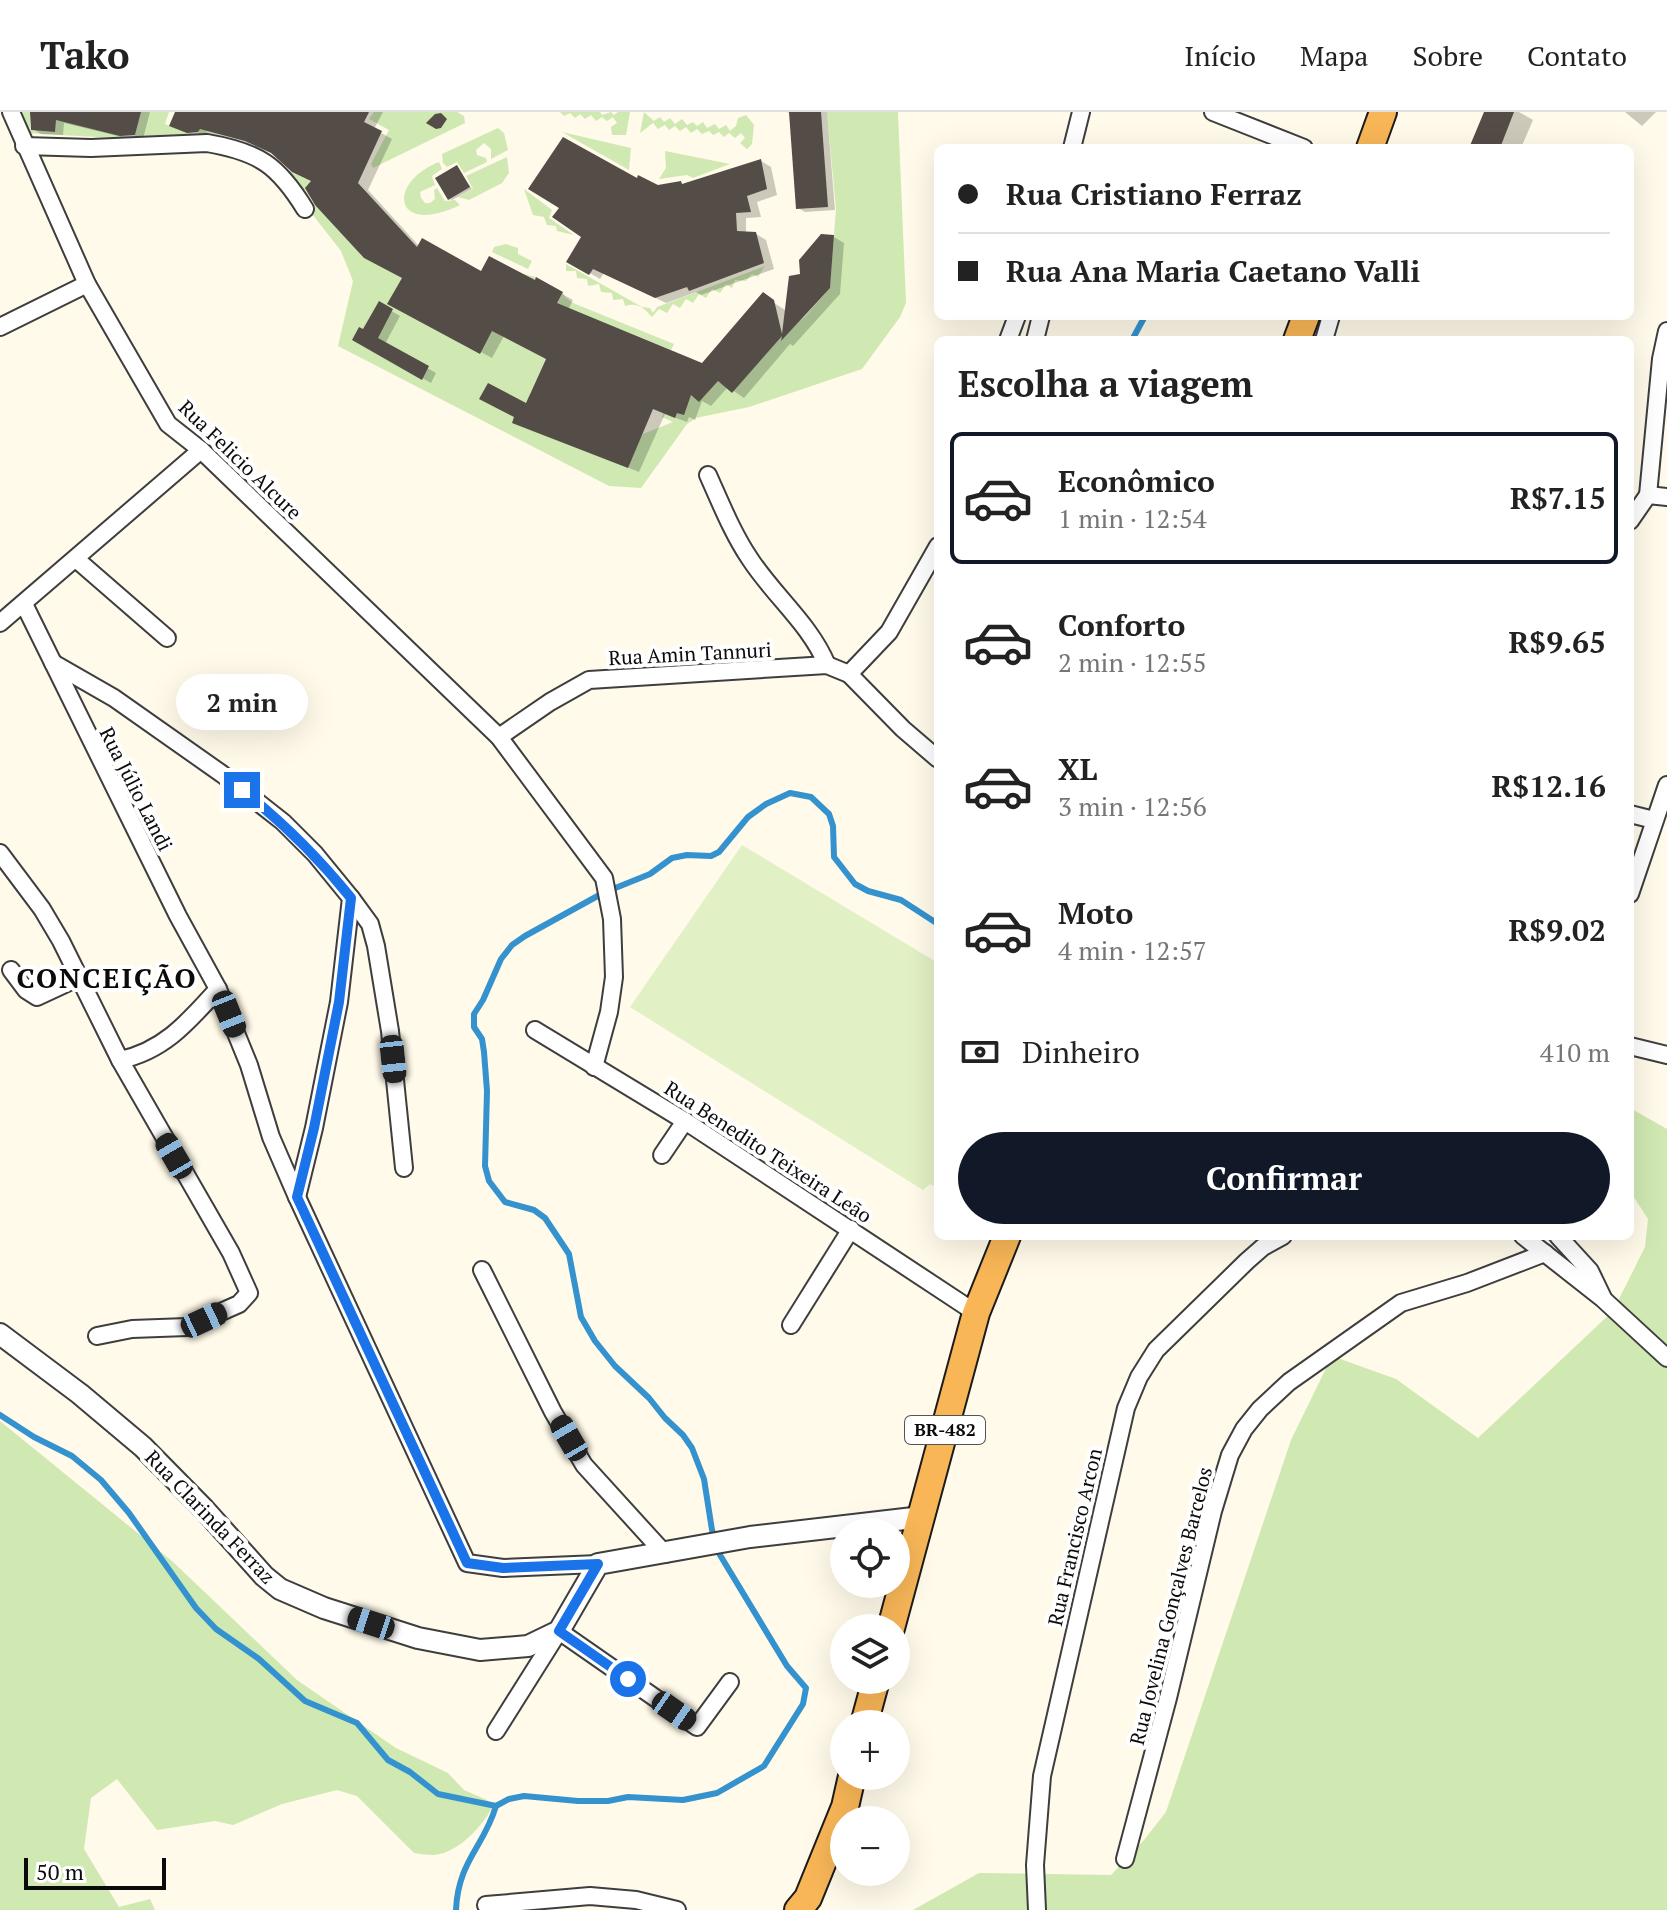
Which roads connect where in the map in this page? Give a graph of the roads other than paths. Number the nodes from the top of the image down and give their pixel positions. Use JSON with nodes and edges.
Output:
{"nodes":[{"id":1,"x":11,"y":112,"type":"edge"},
{"id":2,"x":1081,"y":112,"type":"edge"},
{"id":3,"x":1213,"y":112,"type":"edge"},
{"id":4,"x":1383,"y":112,"type":"edge"},
{"id":5,"x":1073,"y":144,"type":"edge"},
{"id":6,"x":1294,"y":144,"type":"edge"},
{"id":7,"x":1371,"y":144,"type":"edge"},
{"id":8,"x":24,"y":146,"type":"junction"},
{"id":9,"x":305,"y":209,"type":"dead end"},
{"id":10,"x":87,"y":284,"type":"junction"},
{"id":11,"x":0,"y":327,"type":"edge"},
{"id":12,"x":1667,"y":331,"type":"edge"},
{"id":13,"x":201,"y":450,"type":"junction"},
{"id":14,"x":708,"y":475,"type":"dead end"},
{"id":15,"x":1648,"y":495,"type":"junction"},
{"id":16,"x":1667,"y":497,"type":"edge"},
{"id":17,"x":1634,"y":515,"type":"edge"},
{"id":18,"x":934,"y":553,"type":"edge"},
{"id":19,"x":76,"y":559,"type":"junction"},
{"id":20,"x":24,"y":604,"type":"junction"},
{"id":21,"x":0,"y":623,"type":"edge"},
{"id":22,"x":167,"y":638,"type":"dead end"},
{"id":23,"x":53,"y":663,"type":"junction"},
{"id":24,"x":827,"y":665,"type":"junction"},
{"id":25,"x":849,"y":674,"type":"junction"},
{"id":26,"x":499,"y":737,"type":"junction"},
{"id":27,"x":934,"y":756,"type":"edge"},
{"id":28,"x":1667,"y":785,"type":"edge"},
{"id":29,"x":1634,"y":815,"type":"edge"},
{"id":30,"x":1654,"y":820,"type":"junction"},
{"id":31,"x":0,"y":853,"type":"edge"},
{"id":32,"x":1634,"y":882,"type":"edge"},
{"id":33,"x":351,"y":898,"type":"junction"},
{"id":34,"x":11,"y":970,"type":"dead end"},
{"id":35,"x":80,"y":977,"type":"junction"},
{"id":36,"x":218,"y":989,"type":"junction"},
{"id":37,"x":535,"y":1030,"type":"dead end"},
{"id":38,"x":1634,"y":1047,"type":"edge"},
{"id":39,"x":1667,"y":1055,"type":"edge"},
{"id":40,"x":120,"y":1060,"type":"junction"},
{"id":41,"x":594,"y":1067,"type":"junction"},
{"id":42,"x":685,"y":1121,"type":"junction"},
{"id":43,"x":662,"y":1155,"type":"dead end"},
{"id":44,"x":404,"y":1168,"type":"dead end"},
{"id":45,"x":297,"y":1197,"type":"junction"},
{"id":46,"x":851,"y":1229,"type":"junction"},
{"id":47,"x":1005,"y":1240,"type":"edge"},
{"id":48,"x":1276,"y":1240,"type":"edge"},
{"id":49,"x":1528,"y":1240,"type":"edge"},
{"id":50,"x":1562,"y":1240,"type":"edge"},
{"id":51,"x":1545,"y":1253,"type":"junction"},
{"id":52,"x":482,"y":1270,"type":"dead end"},
{"id":53,"x":1603,"y":1299,"type":"junction"},
{"id":54,"x":976,"y":1313,"type":"junction"},
{"id":55,"x":791,"y":1325,"type":"dead end"},
{"id":56,"x":0,"y":1334,"type":"edge"},
{"id":57,"x":97,"y":1336,"type":"dead end"},
{"id":58,"x":1667,"y":1358,"type":"edge"},
{"id":59,"x":922,"y":1517,"type":"junction"},
{"id":60,"x":665,"y":1554,"type":"junction"},
{"id":61,"x":598,"y":1564,"type":"junction"},
{"id":62,"x":895,"y":1614,"type":"edge"},
{"id":63,"x":559,"y":1631,"type":"junction"},
{"id":64,"x":730,"y":1682,"type":"dead end"},
{"id":65,"x":496,"y":1731,"type":"dead end"},
{"id":66,"x":849,"y":1790,"type":"edge"},
{"id":67,"x":1125,"y":1859,"type":"dead end"},
{"id":68,"x":486,"y":1905,"type":"dead end"},
{"id":69,"x":677,"y":1910,"type":"edge"},
{"id":70,"x":798,"y":1910,"type":"edge"},
{"id":71,"x":1037,"y":1910,"type":"edge"}],
"edges":[{"from":1,"to":8,"type":"street","name":"Rua Felicio Alcure"},
{"from":2,"to":5,"type":"street"},
{"from":3,"to":6,"type":"street"},
{"from":4,"to":7,"type":"highway"},
{"from":8,"to":9,"type":"street"},
{"from":8,"to":10,"type":"street","name":"Rua Felicio Alcure"},
{"from":10,"to":11,"type":"street"},
{"from":10,"to":13,"type":"street","name":"Rua Felicio Alcure"},
{"from":12,"to":15,"type":"street"},
{"from":13,"to":19,"type":"street"},
{"from":13,"to":26,"type":"street","name":"Rua Felicio Alcure"},
{"from":14,"to":24,"type":"street"},
{"from":15,"to":16,"type":"street"},
{"from":15,"to":17,"type":"street"},
{"from":18,"to":25,"type":"street"},
{"from":19,"to":20,"type":"street"},
{"from":19,"to":22,"type":"street"},
{"from":20,"to":21,"type":"street"},
{"from":20,"to":23,"type":"street","name":"Rua Júlio Landi"},
{"from":23,"to":33,"type":"street"},
{"from":23,"to":36,"type":"street","name":"Rua Júlio Landi"},
{"from":24,"to":25,"type":"street","name":"Rua Amin Tannuri"},
{"from":24,"to":26,"type":"street","name":"Rua Amin Tannuri"},
{"from":25,"to":27,"type":"street"},
{"from":26,"to":41,"type":"street","name":"Rua Felicio Alcure"},
{"from":28,"to":30,"type":"street"},
{"from":29,"to":30,"type":"street"},
{"from":30,"to":32,"type":"street"},
{"from":31,"to":35,"type":"street"},
{"from":33,"to":44,"type":"street"},
{"from":33,"to":45,"type":"street"},
{"from":34,"to":35,"type":"street"},
{"from":35,"to":40,"type":"street"},
{"from":36,"to":40,"type":"street"},
{"from":36,"to":45,"type":"street","name":"Rua Júlio Landi"},
{"from":37,"to":41,"type":"street","name":"Rua Benedito Teixeira Leão"},
{"from":38,"to":39,"type":"street"},
{"from":40,"to":57,"type":"street"},
{"from":41,"to":42,"type":"street","name":"Rua Benedito Teixeira Leão"},
{"from":42,"to":43,"type":"street"},
{"from":42,"to":46,"type":"street","name":"Rua Benedito Teixeira Leão"},
{"from":45,"to":61,"type":"street","name":"Rua Júlio Landi"},
{"from":46,"to":54,"type":"street","name":"Rua Benedito Teixeira Leão"},
{"from":46,"to":55,"type":"street"},
{"from":47,"to":54,"type":"highway","number":"BR-482"},
{"from":48,"to":71,"type":"street","name":"Rua Francisco Arcon"},
{"from":49,"to":51,"type":"street"},
{"from":50,"to":53,"type":"street"},
{"from":51,"to":53,"type":"street"},
{"from":51,"to":67,"type":"street","name":"Rua Jovelina Gonçalves Barcelos"},
{"from":52,"to":60,"type":"street"},
{"from":53,"to":58,"type":"street"},
{"from":54,"to":59,"type":"highway","number":"BR-482"},
{"from":56,"to":63,"type":"street","name":"Rua Clarinda Ferraz"},
{"from":59,"to":60,"type":"street"},
{"from":59,"to":62,"type":"highway","number":"BR-482"},
{"from":60,"to":61,"type":"street"},
{"from":61,"to":63,"type":"street"},
{"from":63,"to":64,"type":"street"},
{"from":63,"to":65,"type":"street"},
{"from":66,"to":70,"type":"highway"},
{"from":68,"to":69,"type":"street"}]}
